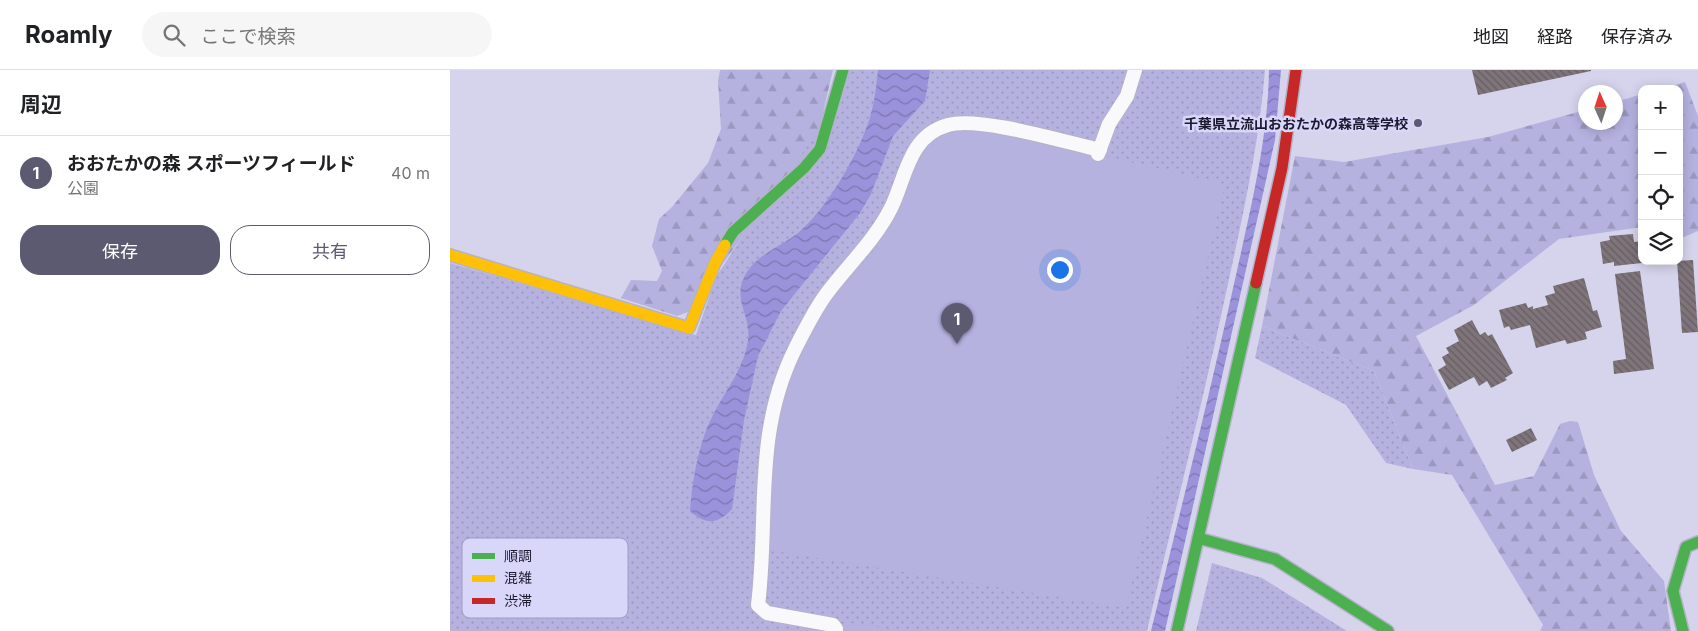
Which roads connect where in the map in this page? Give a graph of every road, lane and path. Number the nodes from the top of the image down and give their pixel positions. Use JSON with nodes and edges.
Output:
{"nodes":[{"id":1,"x":843,"y":70,"type":"edge"},
{"id":2,"x":1135,"y":70,"type":"edge"},
{"id":3,"x":1296,"y":70,"type":"edge"},
{"id":4,"x":450,"y":255,"type":"edge"},
{"id":5,"x":1198,"y":538,"type":"junction"},
{"id":6,"x":1698,"y":542,"type":"edge"},
{"id":7,"x":836,"y":629,"type":"dead end"},
{"id":8,"x":1177,"y":631,"type":"edge"},
{"id":9,"x":1388,"y":631,"type":"edge"},
{"id":10,"x":1683,"y":631,"type":"edge"}],
"edges":[{"from":1,"to":4,"type":"street"},
{"from":2,"to":7,"type":"lane"},
{"from":3,"to":5,"type":"street"},
{"from":5,"to":8,"type":"street"},
{"from":5,"to":9,"type":"street"},
{"from":6,"to":10,"type":"street"}]}
